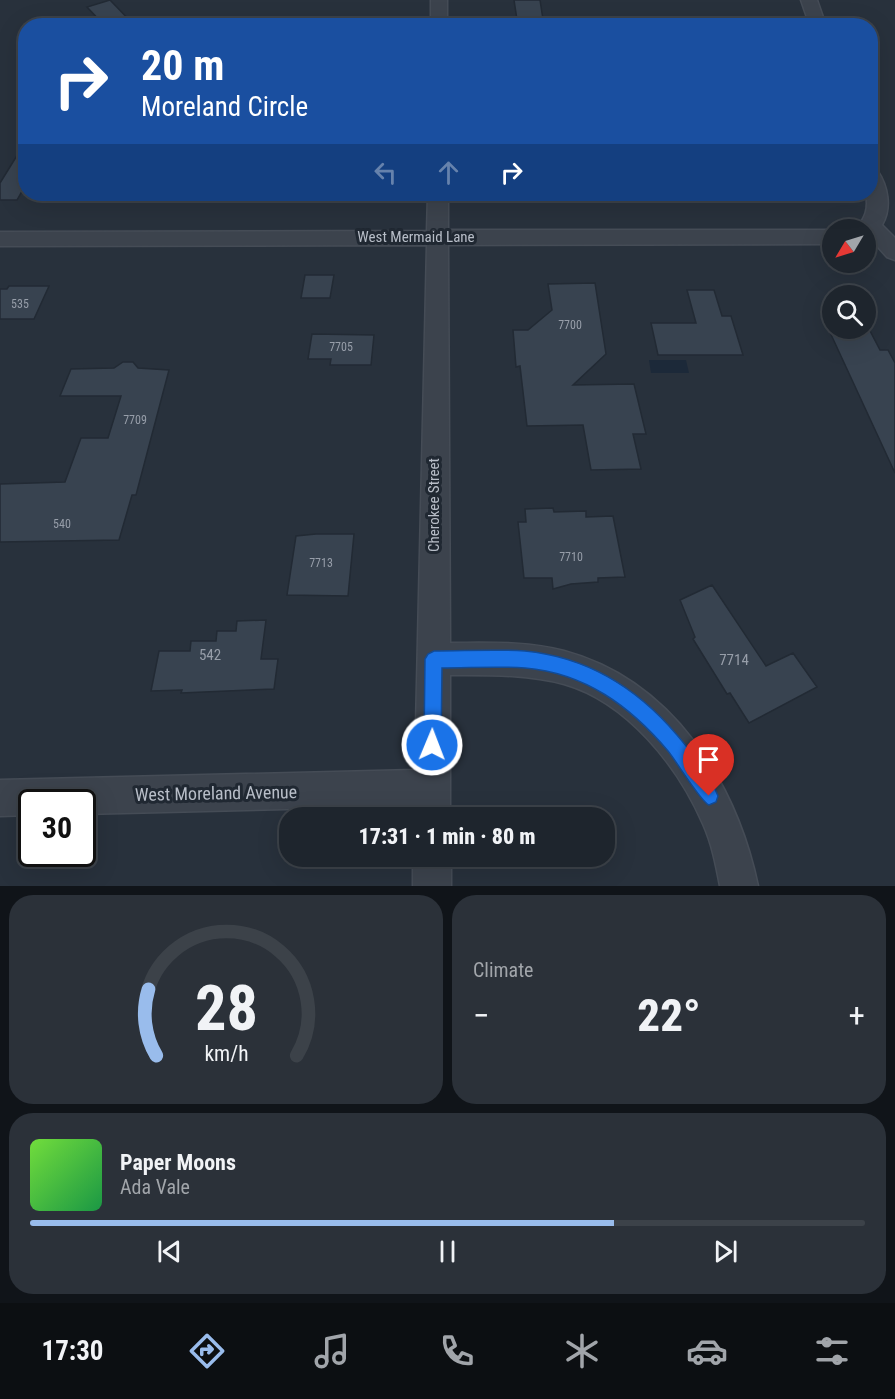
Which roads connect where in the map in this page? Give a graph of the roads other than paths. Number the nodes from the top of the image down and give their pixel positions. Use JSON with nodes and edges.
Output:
{"nodes":[{"id":1,"x":439,"y":0,"type":"edge"},
{"id":2,"x":809,"y":0,"type":"edge"},
{"id":3,"x":439,"y":18,"type":"edge"},
{"id":4,"x":815,"y":18,"type":"edge"},
{"id":5,"x":438,"y":201,"type":"edge"},
{"id":6,"x":878,"y":201,"type":"edge"},
{"id":7,"x":876,"y":219,"type":"edge"},
{"id":8,"x":876,"y":234,"type":"edge"},
{"id":9,"x":439,"y":237,"type":"junction"},
{"id":10,"x":822,"y":237,"type":"edge"},
{"id":11,"x":0,"y":239,"type":"edge"},
{"id":12,"x":895,"y":252,"type":"edge"},
{"id":13,"x":434,"y":659,"type":"junction"},
{"id":14,"x":0,"y":798,"type":"edge"},
{"id":15,"x":432,"y":803,"type":"edge"},
{"id":16,"x":432,"y":867,"type":"edge"},
{"id":17,"x":432,"y":886,"type":"edge"},
{"id":18,"x":739,"y":886,"type":"edge"}],
"edges":[{"from":1,"to":3,"type":"street"},
{"from":2,"to":4,"type":"street"},
{"from":5,"to":9,"type":"street","name":"Cherokee Street"},
{"from":6,"to":7,"type":"street"},
{"from":8,"to":12,"type":"street"},
{"from":9,"to":10,"type":"street","name":"West Mermaid Lane"},
{"from":9,"to":11,"type":"street","name":"West Mermaid Lane"},
{"from":9,"to":13,"type":"street","name":"Cherokee Street"},
{"from":13,"to":15,"type":"street","name":"Cherokee Street"},
{"from":13,"to":18,"type":"street"},
{"from":14,"to":15,"type":"street","name":"West Moreland Avenue"},
{"from":16,"to":17,"type":"street"}]}
